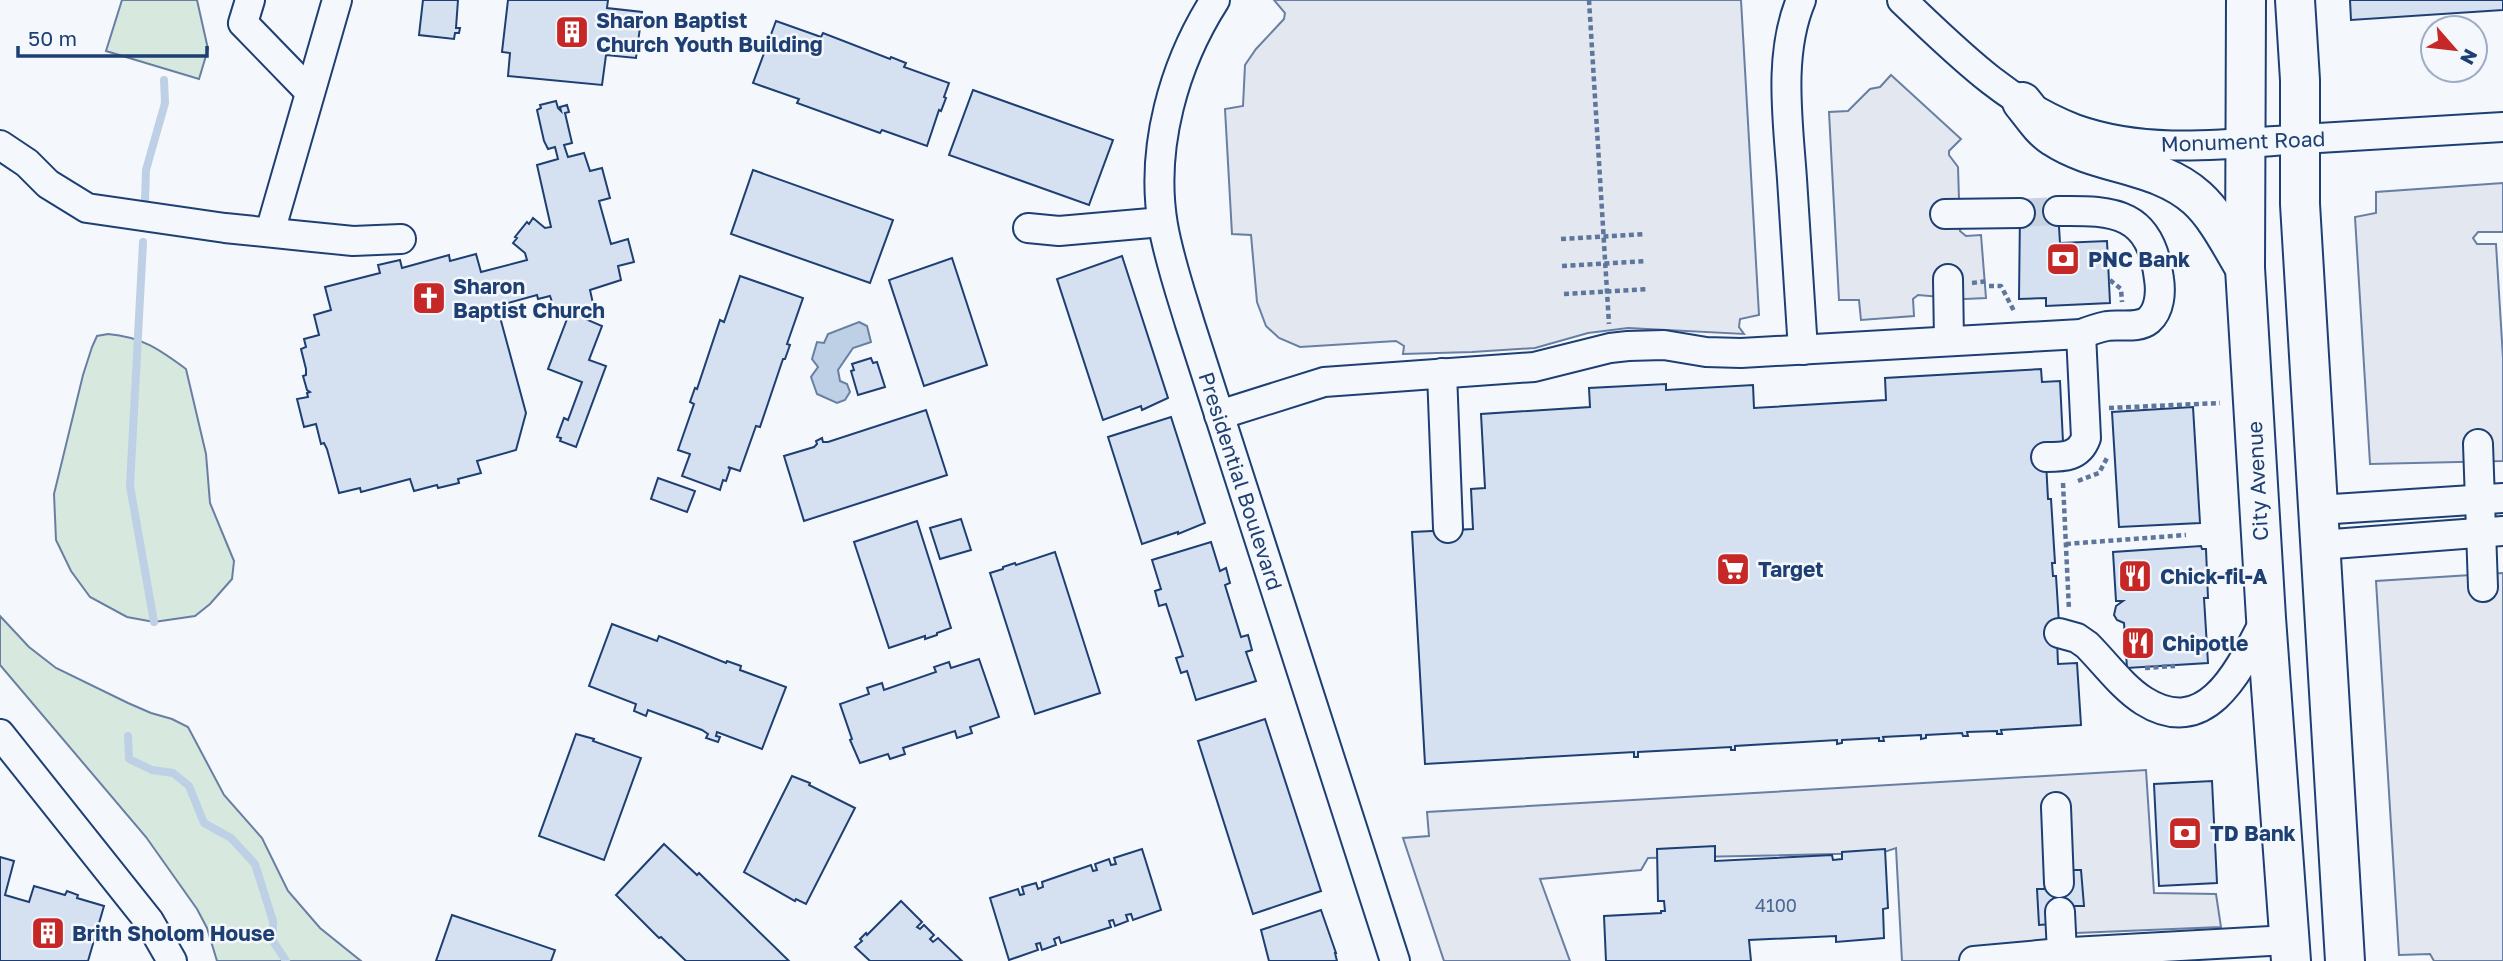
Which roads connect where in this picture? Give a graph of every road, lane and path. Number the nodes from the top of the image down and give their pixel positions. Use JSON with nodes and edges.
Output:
{"nodes":[{"id":1,"x":250,"y":0,"type":"edge"},
{"id":2,"x":337,"y":0,"type":"edge"},
{"id":3,"x":1215,"y":0,"type":"edge"},
{"id":4,"x":1589,"y":0,"type":"edge"},
{"id":5,"x":1801,"y":0,"type":"edge"},
{"id":6,"x":1902,"y":0,"type":"edge"},
{"id":7,"x":2246,"y":0,"type":"edge"},
{"id":8,"x":2295,"y":0,"type":"edge"},
{"id":9,"x":309,"y":91,"type":"junction"},
{"id":10,"x":2022,"y":102,"type":"junction"},
{"id":11,"x":2503,"y":127,"type":"edge"},
{"id":12,"x":2300,"y":139,"type":"junction"},
{"id":13,"x":2246,"y":143,"type":"junction"},
{"id":14,"x":0,"y":145,"type":"edge"},
{"id":15,"x":2058,"y":211,"type":"tunnel mouth"},
{"id":16,"x":2020,"y":213,"type":"tunnel mouth"},
{"id":17,"x":1945,"y":214,"type":"dead end"},
{"id":18,"x":1162,"y":222,"type":"junction"},
{"id":19,"x":1028,"y":228,"type":"dead end"},
{"id":20,"x":270,"y":232,"type":"junction"},
{"id":21,"x":1645,"y":234,"type":"dead end"},
{"id":22,"x":1603,"y":236,"type":"junction"},
{"id":23,"x":401,"y":239,"type":"dead end"},
{"id":24,"x":1561,"y":239,"type":"dead end"},
{"id":25,"x":1646,"y":261,"type":"dead end"},
{"id":26,"x":1605,"y":263,"type":"junction"},
{"id":27,"x":1562,"y":266,"type":"dead end"},
{"id":28,"x":2245,"y":268,"type":"junction"},
{"id":29,"x":1948,"y":279,"type":"dead end"},
{"id":30,"x":2110,"y":280,"type":"dead end"},
{"id":31,"x":1989,"y":286,"type":"dead end"},
{"id":32,"x":1648,"y":289,"type":"dead end"},
{"id":33,"x":1607,"y":291,"type":"junction"},
{"id":34,"x":1564,"y":294,"type":"dead end"},
{"id":35,"x":2122,"y":309,"type":"dead end"},
{"id":36,"x":2014,"y":312,"type":"dead end"},
{"id":37,"x":1609,"y":330,"type":"dead end"},
{"id":38,"x":2081,"y":334,"type":"junction"},
{"id":39,"x":1949,"y":340,"type":"junction"},
{"id":40,"x":1803,"y":350,"type":"junction"},
{"id":41,"x":1443,"y":373,"type":"junction"},
{"id":42,"x":2112,"y":399,"type":"dead end"},
{"id":43,"x":2220,"y":403,"type":"dead end"},
{"id":44,"x":2102,"y":408,"type":"dead end"},
{"id":45,"x":2110,"y":408,"type":"junction"},
{"id":46,"x":1219,"y":415,"type":"junction"},
{"id":47,"x":2109,"y":418,"type":"dead end"},
{"id":48,"x":2478,"y":444,"type":"dead end"},
{"id":49,"x":2109,"y":454,"type":"dead end"},
{"id":50,"x":2046,"y":457,"type":"dead end"},
{"id":51,"x":2492,"y":499,"type":"edge"},
{"id":52,"x":1448,"y":528,"type":"dead end"},
{"id":53,"x":2319,"y":528,"type":"junction"},
{"id":54,"x":2492,"y":532,"type":"edge"},
{"id":55,"x":2186,"y":535,"type":"dead end"},
{"id":56,"x":2066,"y":544,"type":"junction"},
{"id":57,"x":2483,"y":587,"type":"dead end"},
{"id":58,"x":2266,"y":618,"type":"junction"},
{"id":59,"x":2064,"y":622,"type":"joint"},
{"id":60,"x":2175,"y":666,"type":"dead end"},
{"id":61,"x":2135,"y":669,"type":"dead end"},
{"id":62,"x":0,"y":734,"type":"edge"},
{"id":63,"x":2056,"y":807,"type":"dead end"},
{"id":64,"x":2059,"y":883,"type":"dead end"},
{"id":65,"x":2060,"y":912,"type":"dead end"},
{"id":66,"x":2290,"y":950,"type":"edge"},
{"id":67,"x":2068,"y":955,"type":"edge"},
{"id":68,"x":172,"y":961,"type":"edge"},
{"id":69,"x":1395,"y":961,"type":"edge"},
{"id":70,"x":1974,"y":961,"type":"edge"},
{"id":71,"x":2345,"y":961,"type":"edge"}],
"edges":[{"from":1,"to":9,"type":"street"},
{"from":2,"to":9,"type":"street"},
{"from":3,"to":18,"type":"street","name":"Presidential Boulevard"},
{"from":4,"to":22,"type":"path"},
{"from":5,"to":40,"type":"street"},
{"from":6,"to":10,"type":"street","name":"Monument Road"},
{"from":7,"to":13,"type":"highway","name":"City Avenue"},
{"from":8,"to":12,"type":"highway"},
{"from":9,"to":20,"type":"street"},
{"from":10,"to":13,"type":"street","name":"Monument Road"},
{"from":10,"to":28,"type":"highway"},
{"from":11,"to":12,"type":"street","name":"Monument Road"},
{"from":12,"to":13,"type":"street","name":"Monument Road"},
{"from":12,"to":53,"type":"highway"},
{"from":13,"to":28,"type":"highway","name":"City Avenue"},
{"from":14,"to":20,"type":"street"},
{"from":15,"to":38,"type":"street"},
{"from":16,"to":17,"type":"street"},
{"from":18,"to":19,"type":"street"},
{"from":18,"to":46,"type":"street","name":"Presidential Boulevard"},
{"from":20,"to":23,"type":"street"},
{"from":21,"to":22,"type":"path"},
{"from":22,"to":24,"type":"path"},
{"from":22,"to":26,"type":"path"},
{"from":25,"to":26,"type":"path"},
{"from":26,"to":27,"type":"path"},
{"from":26,"to":33,"type":"path"},
{"from":28,"to":58,"type":"highway","name":"City Avenue"},
{"from":29,"to":39,"type":"street"},
{"from":30,"to":35,"type":"path"},
{"from":31,"to":36,"type":"path"},
{"from":32,"to":33,"type":"path"},
{"from":33,"to":34,"type":"path"},
{"from":33,"to":37,"type":"path"},
{"from":38,"to":39,"type":"street"},
{"from":38,"to":50,"type":"street"},
{"from":39,"to":40,"type":"street"},
{"from":40,"to":41,"type":"street"},
{"from":41,"to":46,"type":"street"},
{"from":41,"to":52,"type":"street"},
{"from":42,"to":45,"type":"path"},
{"from":43,"to":45,"type":"path"},
{"from":44,"to":45,"type":"path"},
{"from":45,"to":47,"type":"path"},
{"from":46,"to":69,"type":"street","name":"Presidential Boulevard"},
{"from":48,"to":51,"type":"street"},
{"from":49,"to":56,"type":"path"},
{"from":51,"to":53,"type":"street"},
{"from":51,"to":54,"type":"street"},
{"from":53,"to":54,"type":"street"},
{"from":53,"to":71,"type":"highway"},
{"from":54,"to":57,"type":"street"},
{"from":55,"to":56,"type":"path"},
{"from":56,"to":59,"type":"path"},
{"from":58,"to":59,"type":"street"},
{"from":58,"to":66,"type":"highway","name":"City Avenue"},
{"from":60,"to":61,"type":"path"},
{"from":62,"to":68,"type":"street"},
{"from":63,"to":64,"type":"street"},
{"from":65,"to":67,"type":"street"},
{"from":66,"to":67,"type":"street"},
{"from":67,"to":70,"type":"street"}]}
